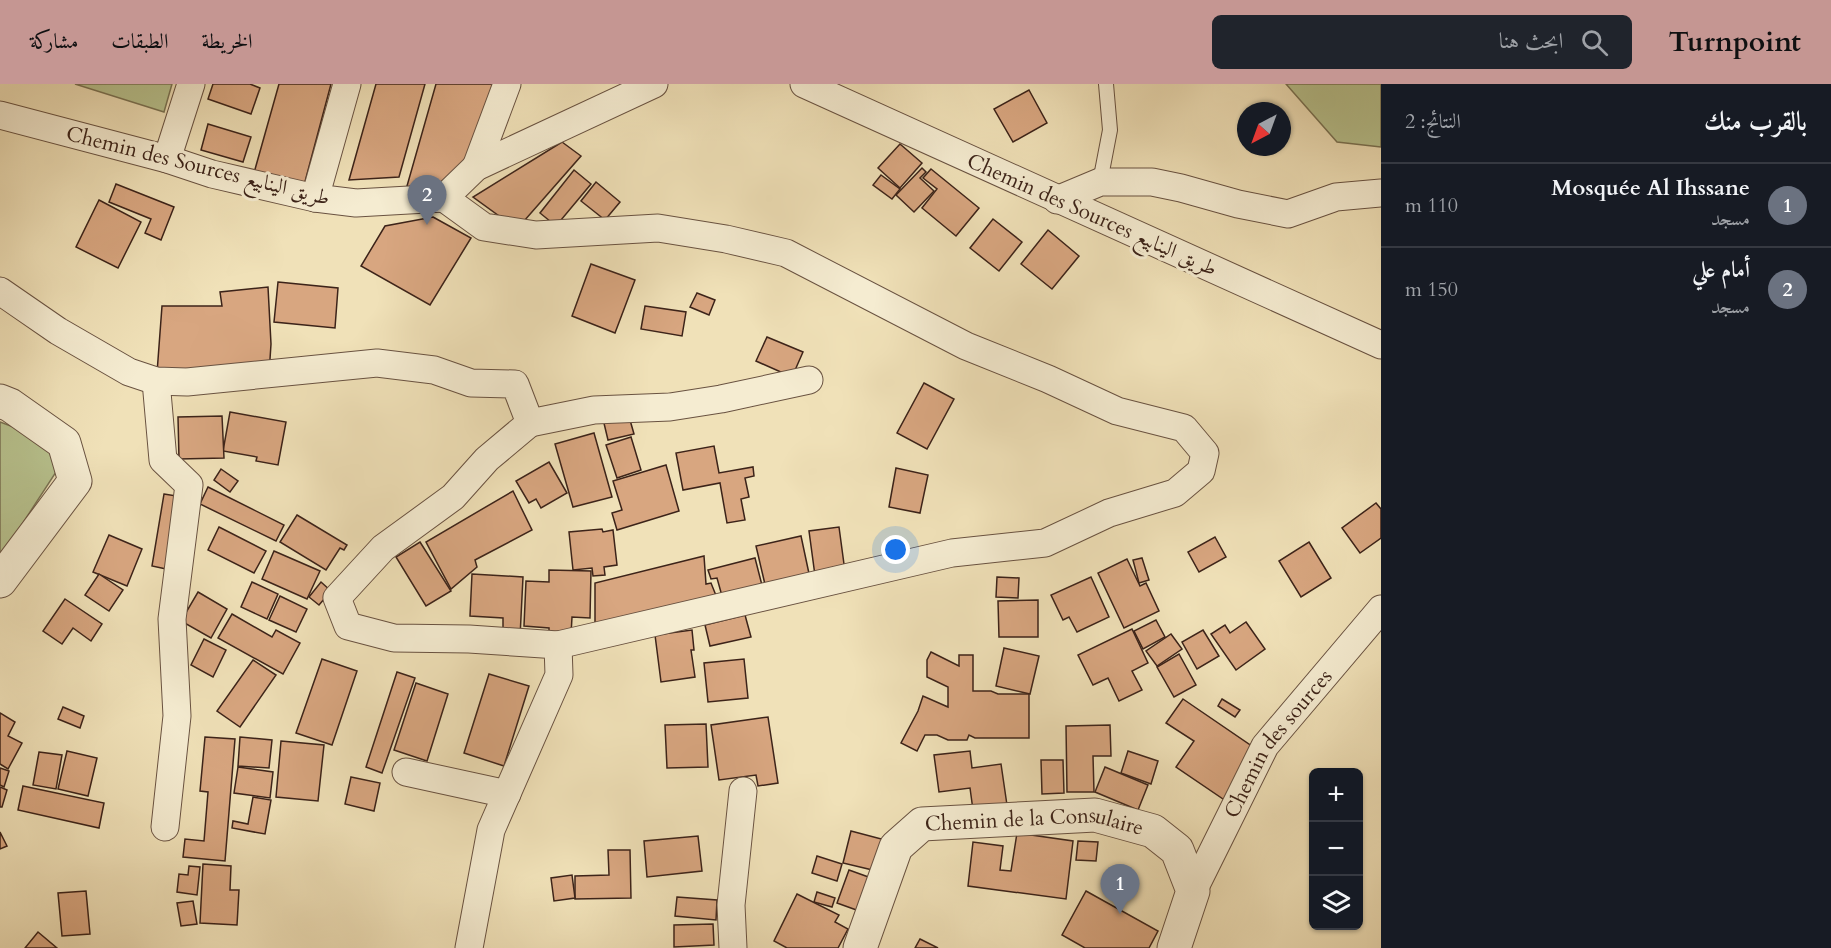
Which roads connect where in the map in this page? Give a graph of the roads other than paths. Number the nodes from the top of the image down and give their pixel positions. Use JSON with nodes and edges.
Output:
{"nodes":[{"id":1,"x":191,"y":84,"type":"edge"},
{"id":2,"x":347,"y":84,"type":"edge"},
{"id":3,"x":507,"y":84,"type":"edge"},
{"id":4,"x":654,"y":84,"type":"edge"},
{"id":5,"x":804,"y":84,"type":"edge"},
{"id":6,"x":1106,"y":84,"type":"edge"},
{"id":7,"x":0,"y":115,"type":"edge"},
{"id":8,"x":167,"y":159,"type":"junction"},
{"id":9,"x":476,"y":167,"type":"junction"},
{"id":10,"x":1100,"y":182,"type":"junction"},
{"id":11,"x":1381,"y":193,"type":"edge"},
{"id":12,"x":315,"y":198,"type":"junction"},
{"id":13,"x":444,"y":198,"type":"junction"},
{"id":14,"x":1057,"y":200,"type":"junction"},
{"id":15,"x":0,"y":291,"type":"edge"},
{"id":16,"x":1381,"y":345,"type":"edge"},
{"id":17,"x":809,"y":380,"type":"dead end"},
{"id":18,"x":156,"y":381,"type":"junction"},
{"id":19,"x":0,"y":401,"type":"edge"},
{"id":20,"x":530,"y":423,"type":"junction"},
{"id":21,"x":0,"y":580,"type":"edge"},
{"id":22,"x":1381,"y":609,"type":"edge"},
{"id":23,"x":558,"y":645,"type":"junction"},
{"id":24,"x":406,"y":772,"type":"dead end"},
{"id":25,"x":743,"y":791,"type":"dead end"},
{"id":26,"x":507,"y":794,"type":"junction"},
{"id":27,"x":165,"y":827,"type":"dead end"},
{"id":28,"x":1193,"y":891,"type":"junction"},
{"id":29,"x":468,"y":948,"type":"edge"},
{"id":30,"x":734,"y":948,"type":"edge"},
{"id":31,"x":860,"y":948,"type":"edge"},
{"id":32,"x":1174,"y":948,"type":"edge"}],
"edges":[{"from":1,"to":8,"type":"street"},
{"from":2,"to":12,"type":"street"},
{"from":3,"to":9,"type":"street"},
{"from":4,"to":9,"type":"street"},
{"from":5,"to":14,"type":"street","name":"Chemin des Sources طريق الينابيع"},
{"from":6,"to":10,"type":"lane"},
{"from":7,"to":8,"type":"street","name":"Chemin des Sources طريق الينابيع"},
{"from":8,"to":12,"type":"street","name":"Chemin des Sources طريق الينابيع"},
{"from":9,"to":13,"type":"street"},
{"from":10,"to":11,"type":"street"},
{"from":10,"to":14,"type":"street"},
{"from":12,"to":13,"type":"street","name":"Chemin des Sources طريق الينابيع"},
{"from":13,"to":23,"type":"street"},
{"from":14,"to":16,"type":"street","name":"Chemin des Sources طريق الينابيع"},
{"from":15,"to":18,"type":"street"},
{"from":17,"to":20,"type":"street"},
{"from":18,"to":20,"type":"street"},
{"from":18,"to":27,"type":"street"},
{"from":19,"to":21,"type":"street"},
{"from":20,"to":23,"type":"street"},
{"from":22,"to":28,"type":"street","name":"Chemin des sources"},
{"from":23,"to":26,"type":"street"},
{"from":24,"to":26,"type":"street"},
{"from":25,"to":30,"type":"street"},
{"from":26,"to":29,"type":"street"},
{"from":28,"to":31,"type":"street","name":"Chemin de la Consulaire"},
{"from":28,"to":32,"type":"street"}]}
